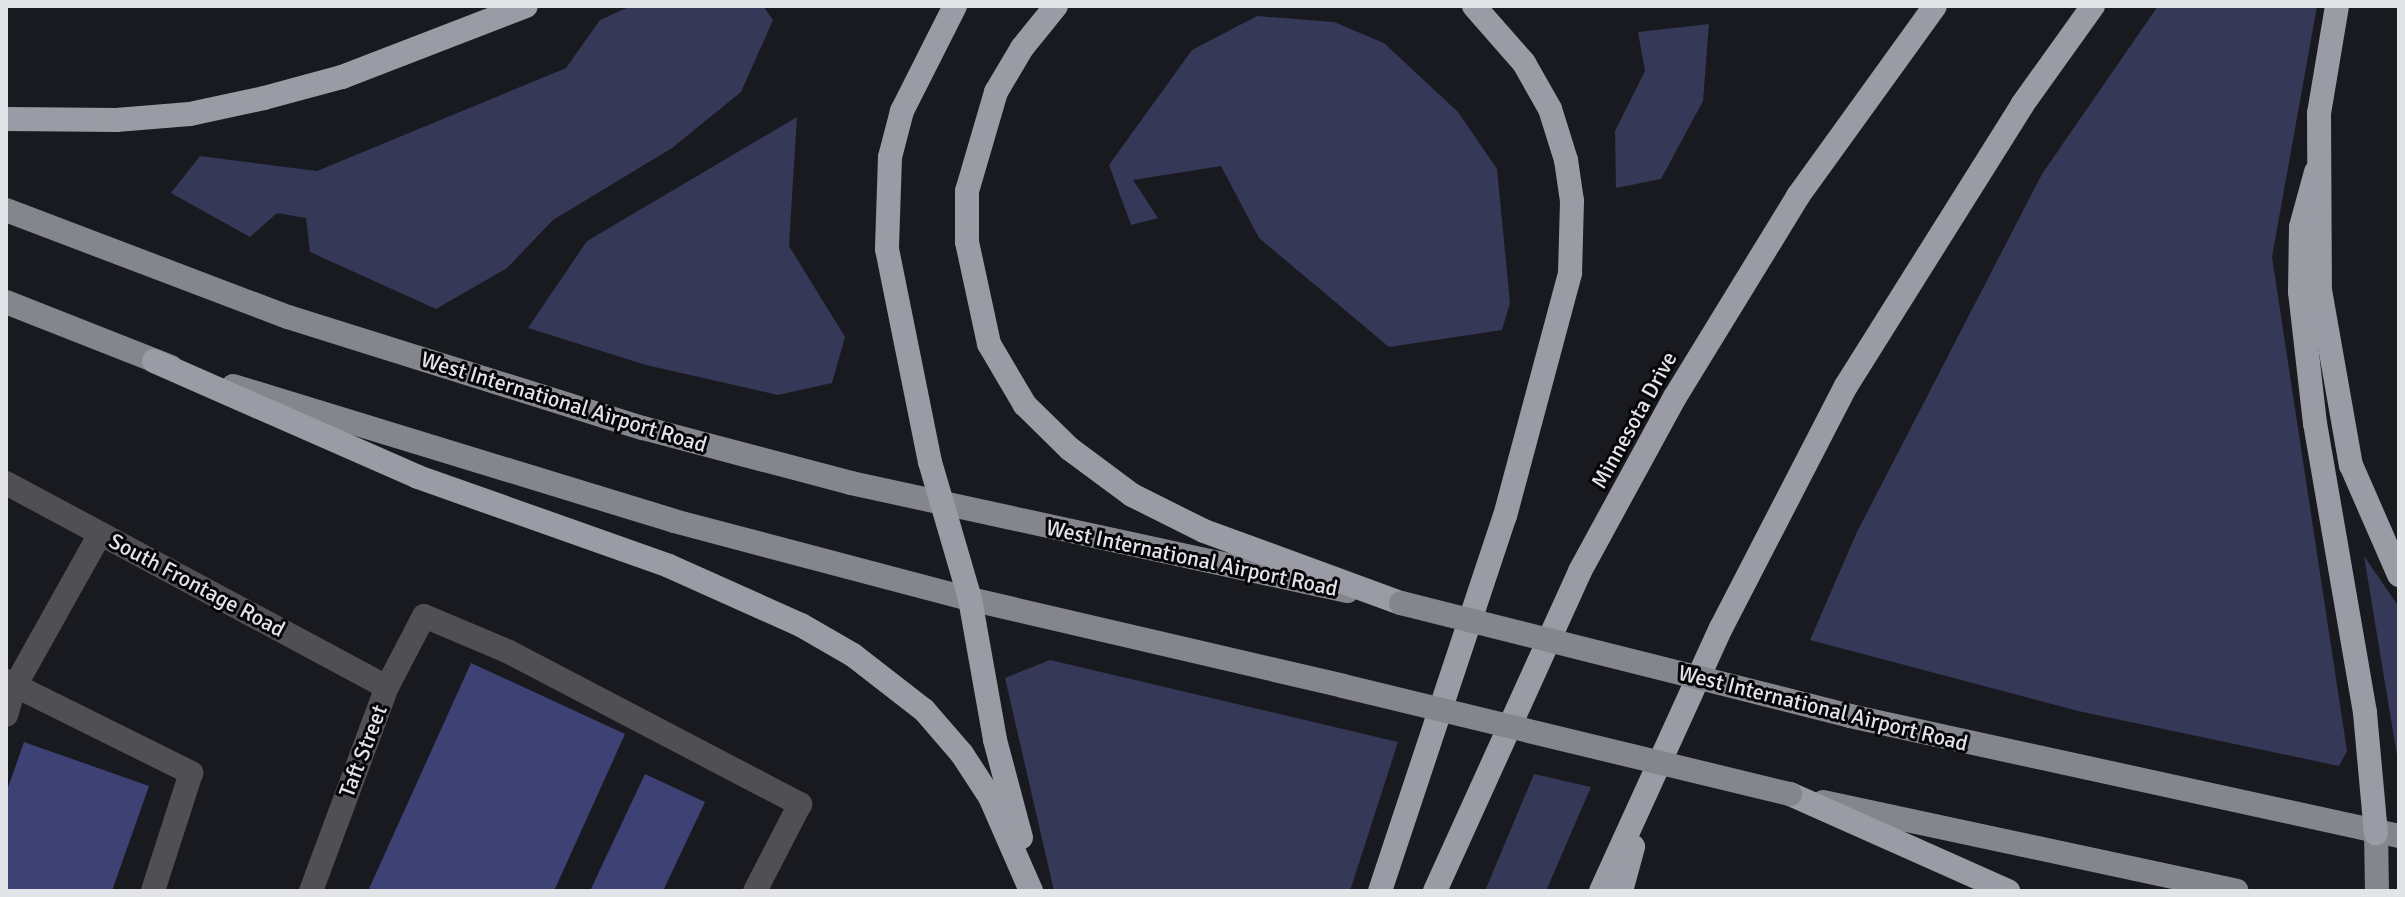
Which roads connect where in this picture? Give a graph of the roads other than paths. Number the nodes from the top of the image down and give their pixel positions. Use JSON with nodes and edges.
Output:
{"nodes":[{"id":1,"x":526,"y":6,"type":"edge"},
{"id":2,"x":955,"y":6,"type":"edge"},
{"id":3,"x":1056,"y":6,"type":"edge"},
{"id":4,"x":1474,"y":6,"type":"edge"},
{"id":5,"x":1935,"y":6,"type":"edge"},
{"id":6,"x":2093,"y":6,"type":"edge"},
{"id":7,"x":2337,"y":6,"type":"edge"},
{"id":8,"x":6,"y":119,"type":"edge"},
{"id":9,"x":2316,"y":172,"type":"junction"},
{"id":10,"x":6,"y":210,"type":"edge"},
{"id":11,"x":6,"y":302,"type":"edge"},
{"id":12,"x":154,"y":361,"type":"junction"},
{"id":13,"x":6,"y":483,"type":"edge"},
{"id":14,"x":945,"y":505,"type":"junction"},
{"id":15,"x":100,"y":534,"type":"junction"},
{"id":16,"x":2399,"y":575,"type":"edge"},
{"id":17,"x":970,"y":599,"type":"junction"},
{"id":18,"x":1401,"y":603,"type":"junction"},
{"id":19,"x":10,"y":683,"type":"edge"},
{"id":20,"x":387,"y":687,"type":"junction"},
{"id":21,"x":6,"y":715,"type":"edge"},
{"id":22,"x":1648,"y":785,"type":"junction"},
{"id":23,"x":1790,"y":794,"type":"junction"},
{"id":24,"x":2387,"y":834,"type":"edge"},
{"id":25,"x":153,"y":891,"type":"edge"},
{"id":26,"x":311,"y":891,"type":"edge"},
{"id":27,"x":755,"y":891,"type":"edge"},
{"id":28,"x":1033,"y":891,"type":"edge"},
{"id":29,"x":1380,"y":891,"type":"edge"},
{"id":30,"x":1435,"y":891,"type":"edge"},
{"id":31,"x":1601,"y":891,"type":"edge"},
{"id":32,"x":1621,"y":891,"type":"edge"},
{"id":33,"x":2008,"y":891,"type":"edge"},
{"id":34,"x":2237,"y":891,"type":"edge"},
{"id":35,"x":2377,"y":891,"type":"edge"}],
"edges":[{"from":1,"to":8,"type":"highway"},
{"from":2,"to":14,"type":"highway"},
{"from":3,"to":18,"type":"highway"},
{"from":4,"to":29,"type":"highway"},
{"from":5,"to":30,"type":"highway","name":"Minnesota Drive"},
{"from":6,"to":22,"type":"highway"},
{"from":7,"to":9,"type":"highway"},
{"from":9,"to":16,"type":"highway"},
{"from":9,"to":24,"type":"highway"},
{"from":10,"to":14,"type":"main road","name":"West International Airport Road"},
{"from":11,"to":12,"type":"main road"},
{"from":12,"to":17,"type":"main road"},
{"from":12,"to":28,"type":"highway"},
{"from":13,"to":15,"type":"street","name":"South Frontage Road"},
{"from":14,"to":17,"type":"highway"},
{"from":14,"to":18,"type":"main road","name":"West International Airport Road"},
{"from":15,"to":19,"type":"street"},
{"from":15,"to":20,"type":"street","name":"South Frontage Road"},
{"from":17,"to":23,"type":"main road","bridge":true},
{"from":17,"to":28,"type":"highway"},
{"from":18,"to":24,"type":"main road","name":"West International Airport Road","bridge":true},
{"from":19,"to":21,"type":"street"},
{"from":19,"to":25,"type":"street"},
{"from":20,"to":26,"type":"street","name":"Taft Street"},
{"from":20,"to":27,"type":"street","name":"Taft Street"},
{"from":22,"to":31,"type":"highway"},
{"from":22,"to":32,"type":"highway"},
{"from":23,"to":33,"type":"highway"},
{"from":23,"to":34,"type":"main road"},
{"from":24,"to":35,"type":"main road"}]}
